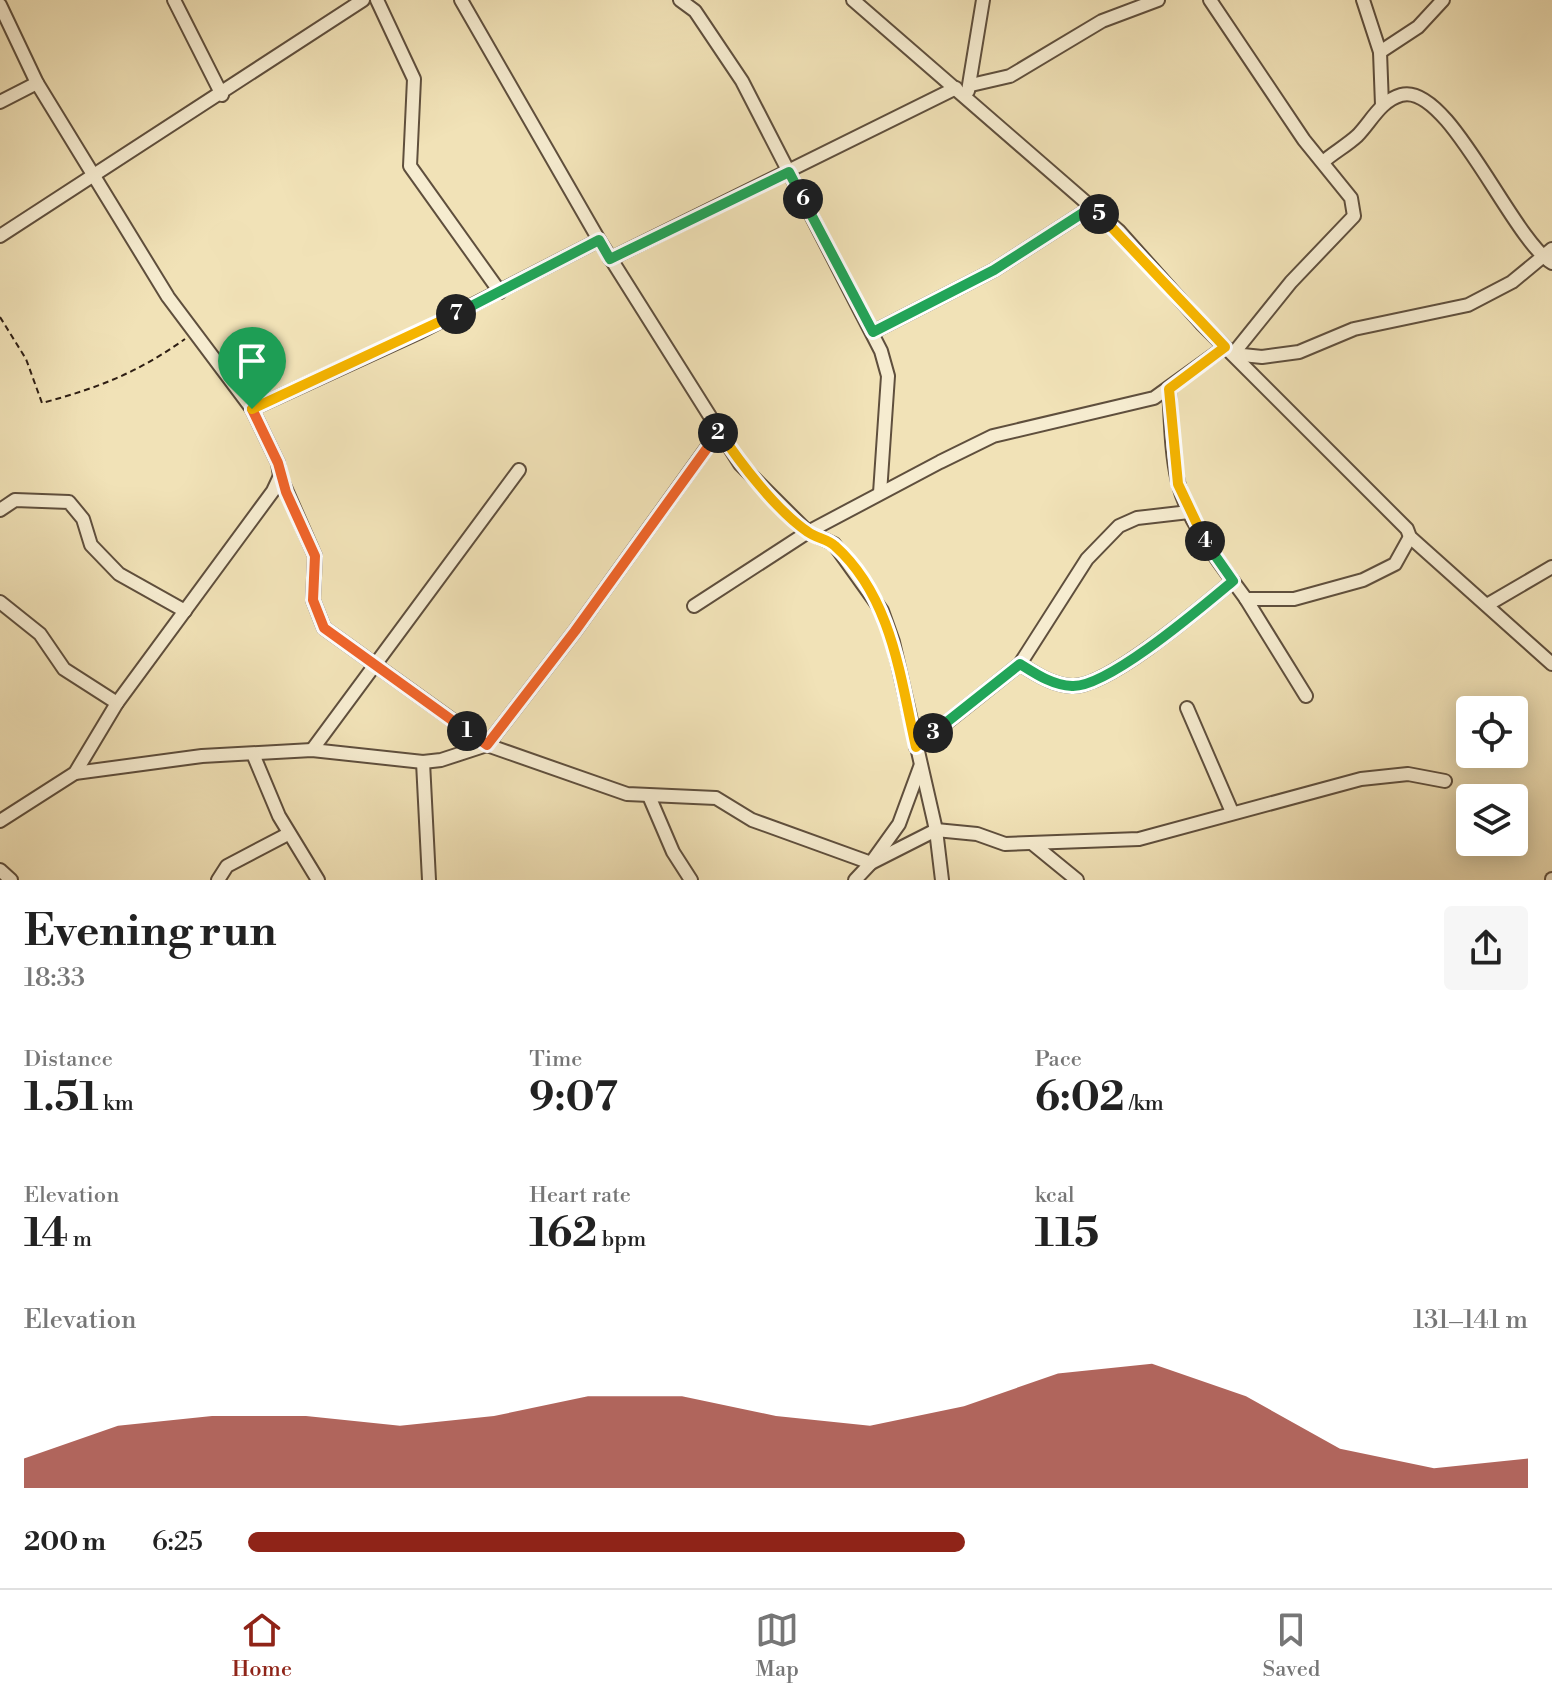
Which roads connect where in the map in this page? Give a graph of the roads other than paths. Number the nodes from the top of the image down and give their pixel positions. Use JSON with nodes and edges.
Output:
{"nodes":[{"id":1,"x":174,"y":0,"type":"edge"},
{"id":2,"x":363,"y":0,"type":"edge"},
{"id":3,"x":377,"y":0,"type":"edge"},
{"id":4,"x":461,"y":0,"type":"edge"},
{"id":5,"x":680,"y":0,"type":"edge"},
{"id":6,"x":853,"y":0,"type":"edge"},
{"id":7,"x":983,"y":0,"type":"edge"},
{"id":8,"x":1158,"y":0,"type":"edge"},
{"id":9,"x":1210,"y":0,"type":"edge"},
{"id":10,"x":1363,"y":0,"type":"edge"},
{"id":11,"x":1443,"y":0,"type":"edge"},
{"id":12,"x":0,"y":5,"type":"edge"},
{"id":13,"x":1380,"y":52,"type":"junction"},
{"id":14,"x":37,"y":83,"type":"junction"},
{"id":15,"x":964,"y":90,"type":"junction"},
{"id":16,"x":222,"y":95,"type":"junction"},
{"id":17,"x":0,"y":102,"type":"edge"},
{"id":18,"x":1382,"y":105,"type":"junction"},
{"id":19,"x":1323,"y":162,"type":"junction"},
{"id":20,"x":789,"y":172,"type":"junction"},
{"id":21,"x":96,"y":175,"type":"junction"},
{"id":22,"x":1092,"y":207,"type":"junction"},
{"id":23,"x":0,"y":236,"type":"edge"},
{"id":24,"x":599,"y":240,"type":"junction"},
{"id":25,"x":1549,"y":256,"type":"edge"},
{"id":26,"x":610,"y":259,"type":"junction"},
{"id":27,"x":500,"y":292,"type":"junction"},
{"id":28,"x":873,"y":332,"type":"junction"},
{"id":29,"x":1229,"y":350,"type":"junction"},
{"id":30,"x":1169,"y":389,"type":"junction"},
{"id":31,"x":252,"y":409,"type":"junction"},
{"id":32,"x":719,"y":431,"type":"junction"},
{"id":33,"x":519,"y":470,"type":"dead end"},
{"id":34,"x":280,"y":476,"type":"junction"},
{"id":35,"x":880,"y":493,"type":"junction"},
{"id":36,"x":0,"y":510,"type":"edge"},
{"id":37,"x":1189,"y":512,"type":"junction"},
{"id":38,"x":808,"y":532,"type":"junction"},
{"id":39,"x":1410,"y":537,"type":"junction"},
{"id":40,"x":1552,"y":567,"type":"edge"},
{"id":41,"x":1233,"y":581,"type":"junction"},
{"id":42,"x":1246,"y":599,"type":"junction"},
{"id":43,"x":0,"y":602,"type":"edge"},
{"id":44,"x":1487,"y":605,"type":"junction"},
{"id":45,"x":694,"y":606,"type":"dead end"},
{"id":46,"x":185,"y":611,"type":"junction"},
{"id":47,"x":373,"y":663,"type":"junction"},
{"id":48,"x":1020,"y":664,"type":"junction"},
{"id":49,"x":1552,"y":664,"type":"edge"},
{"id":50,"x":1306,"y":696,"type":"dead end"},
{"id":51,"x":117,"y":703,"type":"junction"},
{"id":52,"x":1187,"y":708,"type":"dead end"},
{"id":53,"x":487,"y":745,"type":"junction"},
{"id":54,"x":916,"y":747,"type":"junction"},
{"id":55,"x":312,"y":750,"type":"junction"},
{"id":56,"x":253,"y":754,"type":"junction"},
{"id":57,"x":423,"y":762,"type":"junction"},
{"id":58,"x":920,"y":767,"type":"junction"},
{"id":59,"x":75,"y":773,"type":"junction"},
{"id":60,"x":1445,"y":781,"type":"dead end"},
{"id":61,"x":649,"y":796,"type":"junction"},
{"id":62,"x":1232,"y":812,"type":"junction"},
{"id":63,"x":0,"y":821,"type":"edge"},
{"id":64,"x":936,"y":830,"type":"junction"},
{"id":65,"x":288,"y":834,"type":"junction"},
{"id":66,"x":1033,"y":844,"type":"junction"},
{"id":67,"x":871,"y":863,"type":"junction"},
{"id":68,"x":0,"y":870,"type":"edge"},
{"id":69,"x":11,"y":880,"type":"edge"},
{"id":70,"x":218,"y":880,"type":"edge"},
{"id":71,"x":318,"y":880,"type":"edge"},
{"id":72,"x":429,"y":880,"type":"edge"},
{"id":73,"x":691,"y":880,"type":"edge"},
{"id":74,"x":855,"y":880,"type":"edge"},
{"id":75,"x":942,"y":880,"type":"edge"},
{"id":76,"x":1077,"y":880,"type":"edge"}],
"edges":[{"from":1,"to":16,"type":"street"},
{"from":2,"to":16,"type":"street"},
{"from":3,"to":27,"type":"street"},
{"from":4,"to":24,"type":"street"},
{"from":5,"to":20,"type":"street"},
{"from":6,"to":15,"type":"street"},
{"from":7,"to":15,"type":"street"},
{"from":8,"to":15,"type":"street"},
{"from":9,"to":19,"type":"street"},
{"from":10,"to":13,"type":"street"},
{"from":11,"to":13,"type":"street"},
{"from":12,"to":14,"type":"street"},
{"from":13,"to":18,"type":"street"},
{"from":14,"to":17,"type":"street"},
{"from":14,"to":21,"type":"street"},
{"from":15,"to":20,"type":"street"},
{"from":15,"to":22,"type":"street"},
{"from":16,"to":21,"type":"street"},
{"from":18,"to":19,"type":"street"},
{"from":18,"to":25,"type":"street"},
{"from":19,"to":29,"type":"street"},
{"from":20,"to":26,"type":"street"},
{"from":20,"to":28,"type":"street"},
{"from":21,"to":23,"type":"street"},
{"from":21,"to":31,"type":"street"},
{"from":22,"to":28,"type":"street"},
{"from":22,"to":29,"type":"street"},
{"from":24,"to":26,"type":"street"},
{"from":24,"to":27,"type":"street"},
{"from":25,"to":29,"type":"street"},
{"from":26,"to":32,"type":"street"},
{"from":27,"to":31,"type":"street"},
{"from":28,"to":35,"type":"street"},
{"from":29,"to":30,"type":"street"},
{"from":29,"to":39,"type":"street"},
{"from":30,"to":35,"type":"street"},
{"from":30,"to":37,"type":"street"},
{"from":31,"to":34,"type":"street"},
{"from":32,"to":38,"type":"street"},
{"from":32,"to":53,"type":"street"},
{"from":33,"to":47,"type":"street"},
{"from":34,"to":46,"type":"street"},
{"from":34,"to":47,"type":"street"},
{"from":35,"to":38,"type":"street"},
{"from":36,"to":46,"type":"street"},
{"from":37,"to":41,"type":"street"},
{"from":37,"to":48,"type":"street"},
{"from":38,"to":45,"type":"street"},
{"from":38,"to":54,"type":"street"},
{"from":39,"to":42,"type":"street"},
{"from":39,"to":44,"type":"street"},
{"from":40,"to":44,"type":"street"},
{"from":41,"to":42,"type":"street"},
{"from":41,"to":48,"type":"street"},
{"from":42,"to":50,"type":"street"},
{"from":43,"to":51,"type":"street"},
{"from":44,"to":49,"type":"street"},
{"from":46,"to":51,"type":"street"},
{"from":47,"to":53,"type":"street"},
{"from":47,"to":55,"type":"street"},
{"from":48,"to":54,"type":"street"},
{"from":51,"to":59,"type":"street"},
{"from":52,"to":62,"type":"street"},
{"from":53,"to":57,"type":"street"},
{"from":53,"to":61,"type":"street"},
{"from":54,"to":58,"type":"street"},
{"from":55,"to":56,"type":"street"},
{"from":55,"to":57,"type":"street"},
{"from":56,"to":59,"type":"street"},
{"from":56,"to":65,"type":"street"},
{"from":57,"to":72,"type":"street"},
{"from":58,"to":64,"type":"street"},
{"from":58,"to":67,"type":"street"},
{"from":59,"to":63,"type":"street"},
{"from":60,"to":62,"type":"street"},
{"from":61,"to":67,"type":"street"},
{"from":61,"to":73,"type":"street"},
{"from":62,"to":66,"type":"street"},
{"from":64,"to":66,"type":"street"},
{"from":64,"to":67,"type":"street"},
{"from":64,"to":75,"type":"street"},
{"from":65,"to":70,"type":"street"},
{"from":65,"to":71,"type":"street"},
{"from":66,"to":76,"type":"street"},
{"from":67,"to":74,"type":"street"},
{"from":68,"to":69,"type":"street"}]}
